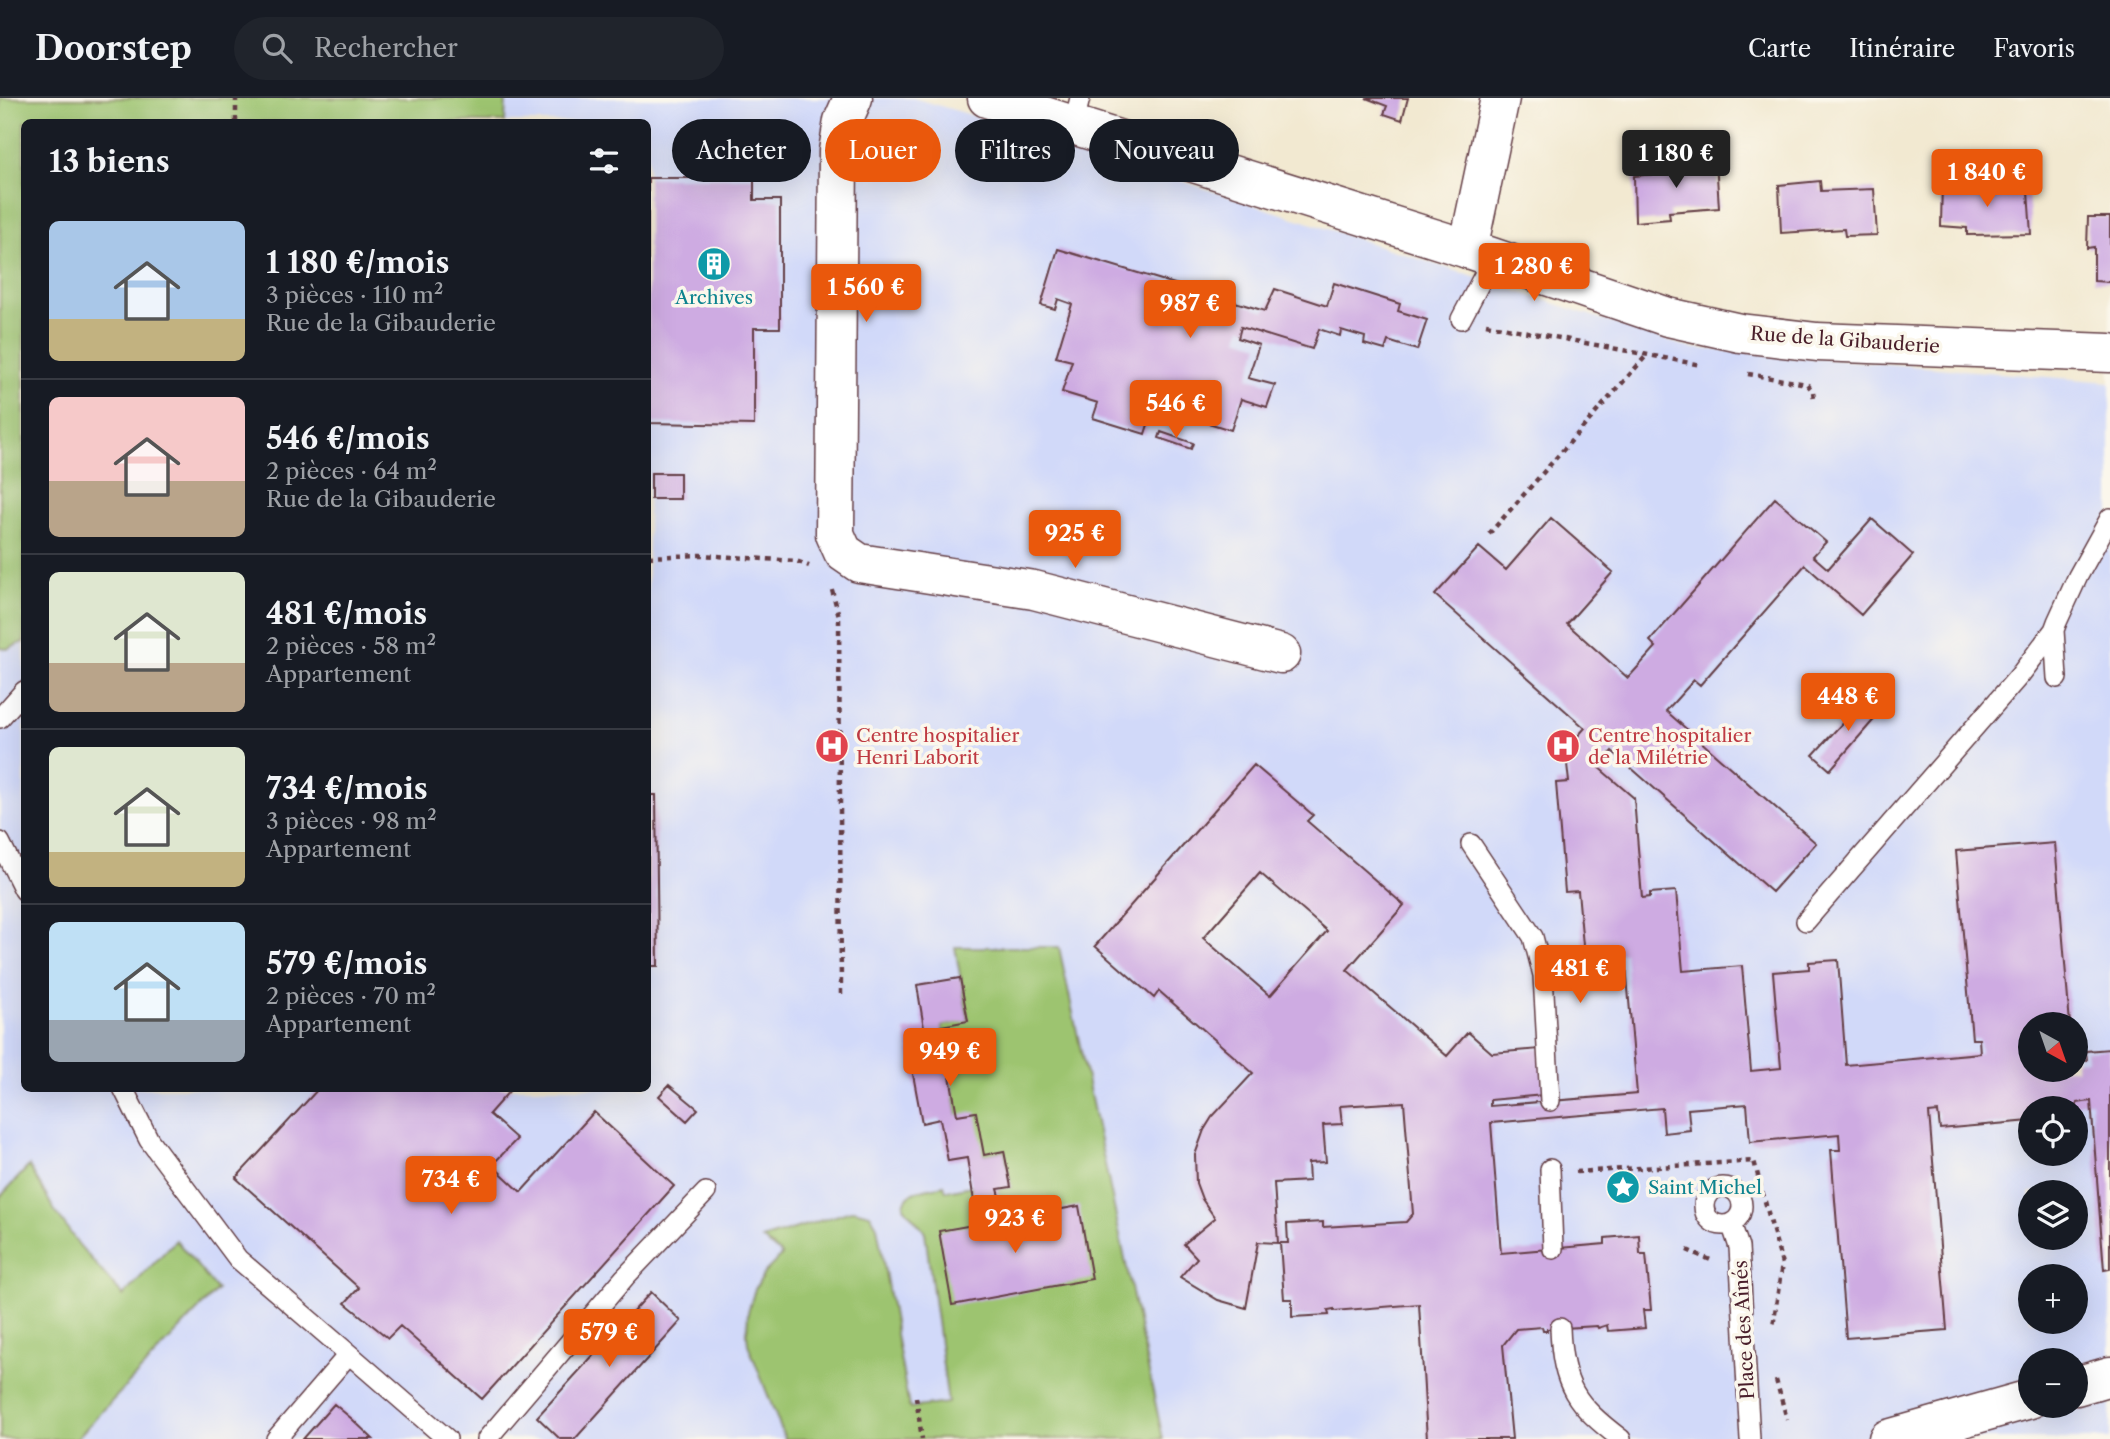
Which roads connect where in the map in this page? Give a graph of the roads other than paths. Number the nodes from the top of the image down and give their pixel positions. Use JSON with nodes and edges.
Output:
{"nodes":[{"id":1,"x":853,"y":98,"type":"edge"},
{"id":2,"x":987,"y":98,"type":"edge"},
{"id":3,"x":1500,"y":98,"type":"edge"},
{"id":4,"x":1076,"y":112,"type":"edge"},
{"id":5,"x":1480,"y":253,"type":"junction"},
{"id":6,"x":1461,"y":319,"type":"road end"},
{"id":7,"x":2110,"y":353,"type":"edge"},
{"id":8,"x":2110,"y":518,"type":"edge"},
{"id":9,"x":2054,"y":630,"type":"junction"},
{"id":10,"x":1281,"y":654,"type":"dead end"},
{"id":11,"x":2057,"y":678,"type":"dead end"},
{"id":12,"x":21,"y":694,"type":"edge"},
{"id":13,"x":0,"y":718,"type":"edge"},
{"id":14,"x":0,"y":842,"type":"edge"},
{"id":15,"x":1471,"y":844,"type":"dead end"},
{"id":16,"x":21,"y":884,"type":"edge"},
{"id":17,"x":1806,"y":921,"type":"dead end"},
{"id":18,"x":125,"y":1092,"type":"edge"},
{"id":19,"x":1550,"y":1101,"type":"dead end"},
{"id":20,"x":1550,"y":1169,"type":"dead end"},
{"id":21,"x":706,"y":1192,"type":"dead end"},
{"id":22,"x":1731,"y":1223,"type":"dead end"},
{"id":23,"x":1553,"y":1249,"type":"dead end"},
{"id":24,"x":1560,"y":1328,"type":"dead end"},
{"id":25,"x":349,"y":1354,"type":"junction"},
{"id":26,"x":2110,"y":1376,"type":"edge"},
{"id":27,"x":2088,"y":1382,"type":"edge"},
{"id":28,"x":2018,"y":1402,"type":"edge"},
{"id":29,"x":276,"y":1439,"type":"edge"},
{"id":30,"x":447,"y":1439,"type":"edge"},
{"id":31,"x":487,"y":1439,"type":"edge"},
{"id":32,"x":1621,"y":1439,"type":"edge"},
{"id":33,"x":1750,"y":1439,"type":"edge"},
{"id":34,"x":1888,"y":1439,"type":"edge"}],
"edges":[{"from":1,"to":10,"type":"street"},
{"from":2,"to":4,"type":"street","name":"Rue de la Gibauderie"},
{"from":3,"to":5,"type":"street"},
{"from":4,"to":5,"type":"street","name":"Rue de la Gibauderie"},
{"from":5,"to":6,"type":"lane"},
{"from":5,"to":7,"type":"street","name":"Rue de la Gibauderie"},
{"from":8,"to":9,"type":"lane"},
{"from":9,"to":11,"type":"lane"},
{"from":9,"to":17,"type":"lane"},
{"from":12,"to":13,"type":"lane"},
{"from":14,"to":16,"type":"lane"},
{"from":15,"to":19,"type":"lane"},
{"from":18,"to":25,"type":"lane"},
{"from":20,"to":23,"type":"lane"},
{"from":21,"to":31,"type":"lane"},
{"from":22,"to":33,"type":"lane","name":"Place des Aînés"},
{"from":24,"to":32,"type":"lane"},
{"from":25,"to":29,"type":"lane"},
{"from":25,"to":30,"type":"lane"},
{"from":26,"to":27,"type":"street"},
{"from":28,"to":34,"type":"street"}]}
